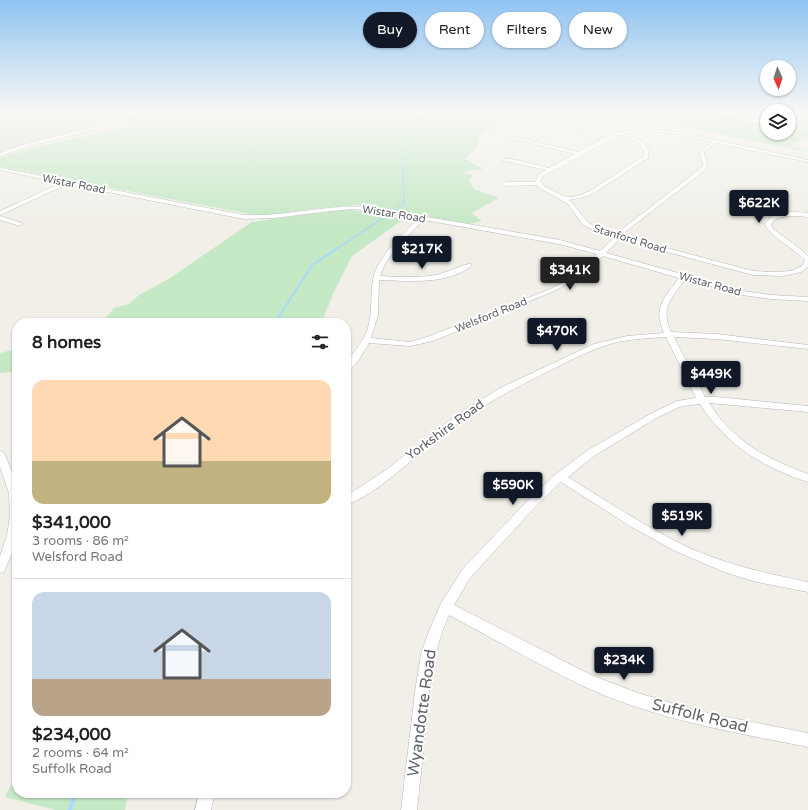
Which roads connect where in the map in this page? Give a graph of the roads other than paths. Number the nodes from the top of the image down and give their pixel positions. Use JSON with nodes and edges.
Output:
{"nodes":[{"id":1,"x":16,"y":149,"type":"edge"},
{"id":2,"x":559,"y":149,"type":"edge"},
{"id":3,"x":588,"y":149,"type":"edge"},
{"id":4,"x":645,"y":149,"type":"edge"},
{"id":5,"x":706,"y":149,"type":"edge"},
{"id":6,"x":751,"y":149,"type":"edge"},
{"id":7,"x":0,"y":154,"type":"edge"},
{"id":8,"x":579,"y":154,"type":"junction"},
{"id":9,"x":503,"y":159,"type":"dead end"},
{"id":10,"x":808,"y":161,"type":"edge"},
{"id":11,"x":0,"y":169,"type":"edge"},
{"id":12,"x":7,"y":170,"type":"junction"},
{"id":13,"x":550,"y":170,"type":"junction"},
{"id":14,"x":0,"y":172,"type":"edge"},
{"id":15,"x":67,"y":182,"type":"junction"},
{"id":16,"x":538,"y":183,"type":"junction"},
{"id":17,"x":506,"y":184,"type":"dead end"},
{"id":18,"x":565,"y":199,"type":"junction"},
{"id":19,"x":0,"y":213,"type":"edge"},
{"id":20,"x":808,"y":216,"type":"edge"},
{"id":21,"x":0,"y":218,"type":"edge"},
{"id":22,"x":423,"y":218,"type":"junction"},
{"id":23,"x":20,"y":224,"type":"dead end"},
{"id":24,"x":618,"y":237,"type":"junction"},
{"id":25,"x":601,"y":254,"type":"junction"},
{"id":26,"x":469,"y":265,"type":"dead end"},
{"id":27,"x":683,"y":277,"type":"junction"},
{"id":28,"x":376,"y":278,"type":"junction"},
{"id":29,"x":808,"y":300,"type":"edge"},
{"id":30,"x":670,"y":335,"type":"junction"},
{"id":31,"x":368,"y":340,"type":"junction"},
{"id":32,"x":808,"y":347,"type":"edge"},
{"id":33,"x":351,"y":362,"type":"edge"},
{"id":34,"x":702,"y":400,"type":"junction"},
{"id":35,"x":808,"y":409,"type":"edge"},
{"id":36,"x":0,"y":455,"type":"edge"},
{"id":37,"x":3,"y":468,"type":"edge"},
{"id":38,"x":560,"y":477,"type":"junction"},
{"id":39,"x":808,"y":478,"type":"edge"},
{"id":40,"x":12,"y":485,"type":"edge"},
{"id":41,"x":351,"y":498,"type":"edge"},
{"id":42,"x":12,"y":542,"type":"edge"},
{"id":43,"x":0,"y":568,"type":"edge"},
{"id":44,"x":808,"y":587,"type":"edge"},
{"id":45,"x":445,"y":607,"type":"junction"},
{"id":46,"x":808,"y":740,"type":"edge"},
{"id":47,"x":206,"y":798,"type":"edge"},
{"id":48,"x":203,"y":810,"type":"edge"},
{"id":49,"x":409,"y":810,"type":"edge"}],
"edges":[{"from":1,"to":7,"type":"street"},
{"from":2,"to":8,"type":"street"},
{"from":3,"to":8,"type":"street"},
{"from":4,"to":18,"type":"street"},
{"from":5,"to":24,"type":"street","name":"Welsford Road"},
{"from":6,"to":10,"type":"street"},
{"from":8,"to":13,"type":"street"},
{"from":9,"to":13,"type":"street"},
{"from":11,"to":12,"type":"street","name":"Wistar Road"},
{"from":12,"to":14,"type":"street"},
{"from":12,"to":15,"type":"street","name":"Wistar Road"},
{"from":13,"to":16,"type":"street"},
{"from":15,"to":19,"type":"street"},
{"from":15,"to":22,"type":"street","name":"Wistar Road"},
{"from":16,"to":17,"type":"street"},
{"from":16,"to":18,"type":"street","name":"Stanford Road"},
{"from":18,"to":24,"type":"street","name":"Stanford Road"},
{"from":20,"to":24,"type":"street","name":"Stanford Road"},
{"from":21,"to":23,"type":"street"},
{"from":22,"to":25,"type":"street","name":"Wistar Road"},
{"from":22,"to":28,"type":"street"},
{"from":24,"to":25,"type":"street","name":"Welsford Road"},
{"from":25,"to":27,"type":"street","name":"Wistar Road"},
{"from":25,"to":31,"type":"street","name":"Welsford Road"},
{"from":26,"to":28,"type":"street"},
{"from":27,"to":29,"type":"street","name":"Wistar Road"},
{"from":27,"to":30,"type":"street"},
{"from":28,"to":31,"type":"street"},
{"from":30,"to":32,"type":"street","name":"Yorkshire Road"},
{"from":30,"to":34,"type":"street"},
{"from":30,"to":41,"type":"street","name":"Yorkshire Road"},
{"from":31,"to":33,"type":"street"},
{"from":34,"to":35,"type":"street","name":"Wyandotte Road"},
{"from":34,"to":38,"type":"street","name":"Wyandotte Road"},
{"from":34,"to":39,"type":"street"},
{"from":36,"to":37,"type":"street"},
{"from":37,"to":40,"type":"street"},
{"from":38,"to":44,"type":"street"},
{"from":38,"to":45,"type":"street","name":"Wyandotte Road"},
{"from":42,"to":43,"type":"street"},
{"from":45,"to":46,"type":"street","name":"Suffolk Road"},
{"from":45,"to":49,"type":"street","name":"Wyandotte Road"},
{"from":47,"to":48,"type":"street"}]}
